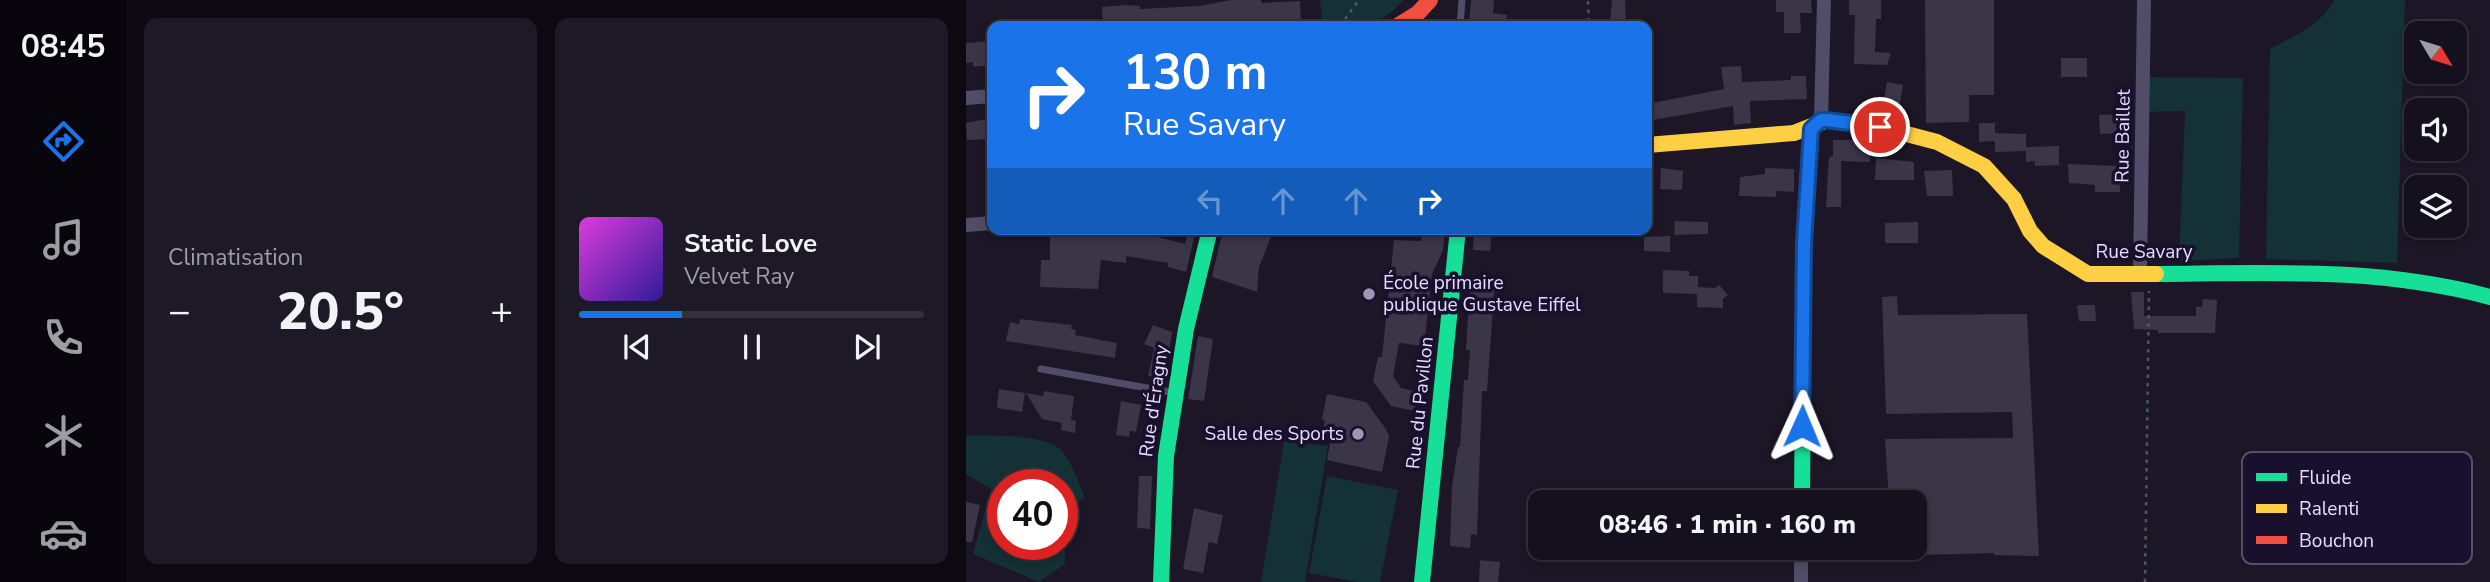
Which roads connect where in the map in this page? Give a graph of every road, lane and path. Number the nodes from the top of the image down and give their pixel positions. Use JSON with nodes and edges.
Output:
{"nodes":[{"id":1,"x":1359,"y":0,"type":"edge"},
{"id":2,"x":1430,"y":0,"type":"edge"},
{"id":3,"x":1462,"y":0,"type":"edge"},
{"id":4,"x":1824,"y":0,"type":"edge"},
{"id":5,"x":2144,"y":0,"type":"edge"},
{"id":6,"x":1588,"y":1,"type":"edge"},
{"id":7,"x":1344,"y":21,"type":"edge"},
{"id":8,"x":1403,"y":21,"type":"edge"},
{"id":9,"x":1460,"y":21,"type":"edge"},
{"id":10,"x":1589,"y":21,"type":"edge"},
{"id":11,"x":987,"y":96,"type":"edge"},
{"id":12,"x":966,"y":97,"type":"edge"},
{"id":13,"x":1816,"y":125,"type":"junction"},
{"id":14,"x":1652,"y":145,"type":"edge"},
{"id":15,"x":987,"y":223,"type":"edge"},
{"id":16,"x":966,"y":225,"type":"edge"},
{"id":17,"x":1209,"y":235,"type":"edge"},
{"id":18,"x":1457,"y":235,"type":"edge"},
{"id":19,"x":2145,"y":273,"type":"junction"},
{"id":20,"x":2490,"y":297,"type":"edge"},
{"id":21,"x":1041,"y":369,"type":"dead end"},
{"id":22,"x":1175,"y":393,"type":"junction"},
{"id":23,"x":1802,"y":490,"type":"edge"},
{"id":24,"x":1801,"y":560,"type":"edge"},
{"id":25,"x":1161,"y":582,"type":"edge"},
{"id":26,"x":1423,"y":582,"type":"edge"},
{"id":27,"x":1801,"y":582,"type":"edge"},
{"id":28,"x":2146,"y":582,"type":"edge"}],
"edges":[{"from":1,"to":7,"type":"path"},
{"from":2,"to":8,"type":"street"},
{"from":3,"to":9,"type":"lane"},
{"from":4,"to":13,"type":"street"},
{"from":5,"to":19,"type":"street","name":"Rue Baillet"},
{"from":6,"to":10,"type":"path"},
{"from":11,"to":12,"type":"street"},
{"from":13,"to":14,"type":"street","name":"Rue Savary"},
{"from":13,"to":19,"type":"street","name":"Rue Savary"},
{"from":13,"to":23,"type":"street"},
{"from":15,"to":16,"type":"street"},
{"from":17,"to":22,"type":"street","name":"Rue d'Éragny"},
{"from":18,"to":26,"type":"street","name":"Rue du Pavillon"},
{"from":19,"to":20,"type":"street","name":"Rue Savary"},
{"from":19,"to":28,"type":"path"},
{"from":21,"to":22,"type":"lane"},
{"from":22,"to":25,"type":"street","name":"Rue d'Éragny"},
{"from":24,"to":27,"type":"street"}]}
